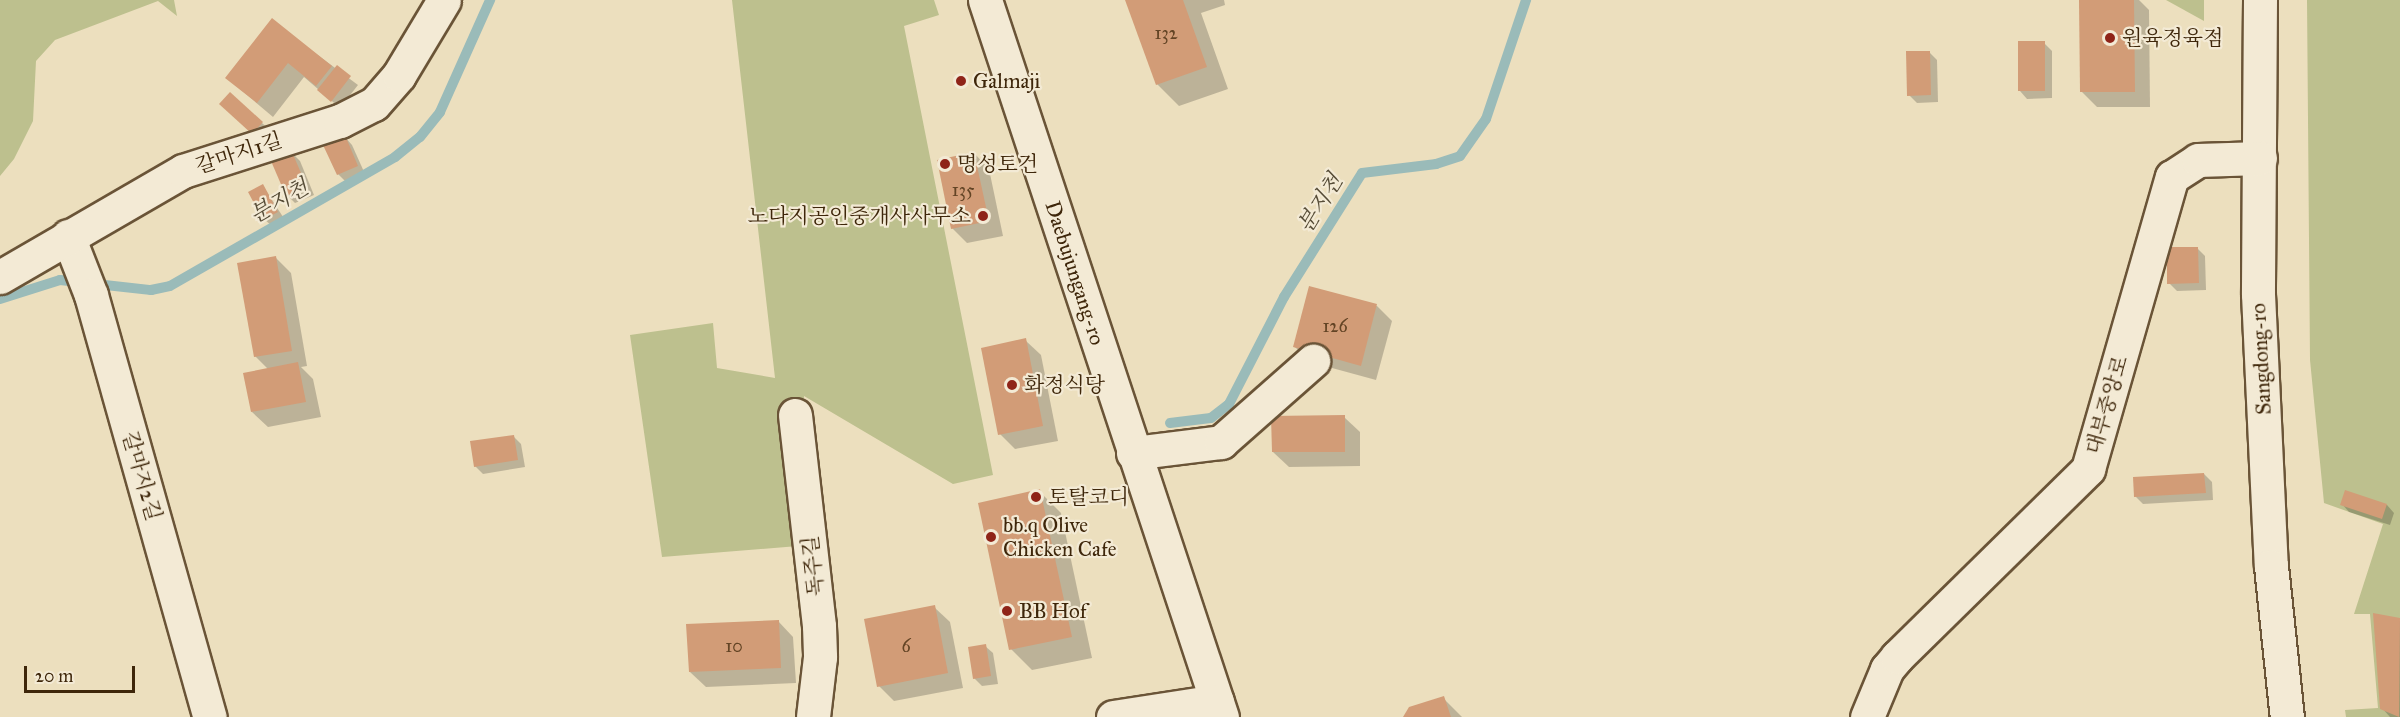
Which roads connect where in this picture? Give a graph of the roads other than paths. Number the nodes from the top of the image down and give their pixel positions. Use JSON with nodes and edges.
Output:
{"nodes":[{"id":1,"x":444,"y":0,"type":"edge"},
{"id":2,"x":985,"y":0,"type":"edge"},
{"id":3,"x":2260,"y":0,"type":"edge"},
{"id":4,"x":2260,"y":158,"type":"junction"},
{"id":5,"x":72,"y":246,"type":"junction"},
{"id":6,"x":0,"y":277,"type":"edge"},
{"id":7,"x":1313,"y":361,"type":"dead end"},
{"id":8,"x":795,"y":415,"type":"dead end"},
{"id":9,"x":1133,"y":453,"type":"junction"},
{"id":10,"x":1220,"y":709,"type":"edge"},
{"id":11,"x":210,"y":717,"type":"edge"},
{"id":12,"x":813,"y":717,"type":"edge"},
{"id":13,"x":1113,"y":717,"type":"edge"},
{"id":14,"x":1867,"y":717,"type":"edge"},
{"id":15,"x":2287,"y":717,"type":"edge"}],
"edges":[{"from":1,"to":5,"type":"street","name":"갈마지1길"},
{"from":2,"to":9,"type":"street","name":"Daebujungang-ro"},
{"from":3,"to":4,"type":"street","name":"Sangdong-ro"},
{"from":4,"to":14,"type":"street","name":"대부중앙로"},
{"from":4,"to":15,"type":"street","name":"Sangdong-ro"},
{"from":5,"to":6,"type":"street","name":"갈마지1길"},
{"from":5,"to":11,"type":"street","name":"갈마지2길"},
{"from":7,"to":9,"type":"street"},
{"from":8,"to":12,"type":"street","name":"독주길"},
{"from":9,"to":10,"type":"street","name":"Daebujungang-ro"},
{"from":10,"to":13,"type":"street"}]}
